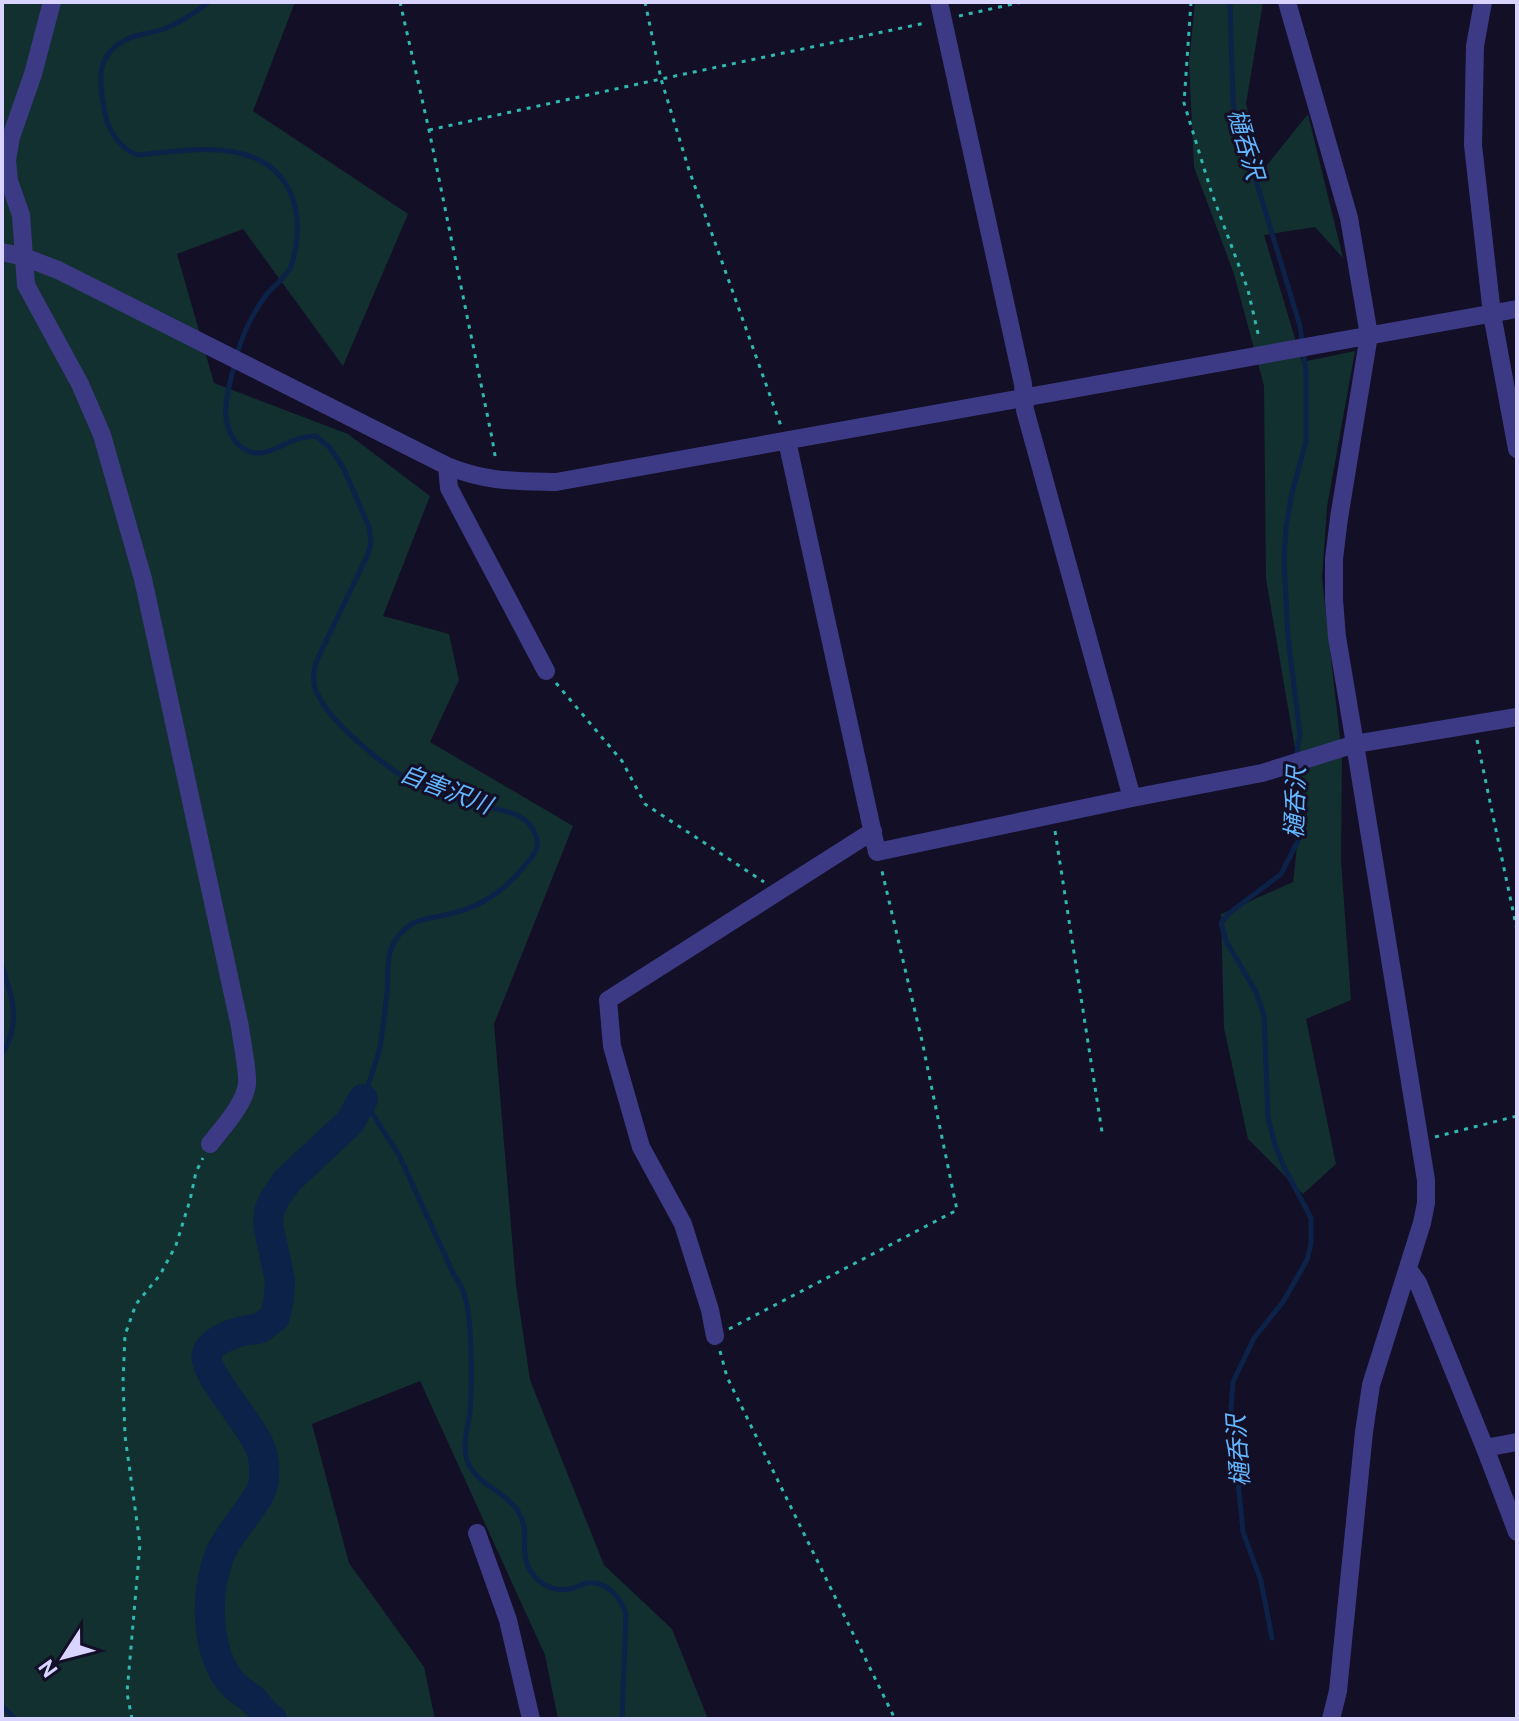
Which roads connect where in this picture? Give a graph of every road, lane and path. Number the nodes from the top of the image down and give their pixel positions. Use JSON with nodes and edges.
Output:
{"nodes":[{"id":1,"x":52,"y":2,"type":"edge"},
{"id":2,"x":400,"y":2,"type":"edge"},
{"id":3,"x":645,"y":2,"type":"edge"},
{"id":4,"x":1022,"y":2,"type":"edge"},
{"id":5,"x":1191,"y":2,"type":"edge"},
{"id":6,"x":1287,"y":2,"type":"edge"},
{"id":7,"x":1483,"y":2,"type":"edge"},
{"id":8,"x":941,"y":11,"type":"edge"},
{"id":9,"x":661,"y":79,"type":"junction"},
{"id":10,"x":429,"y":130,"type":"junction"},
{"id":11,"x":2,"y":252,"type":"edge"},
{"id":12,"x":24,"y":257,"type":"junction"},
{"id":13,"x":1517,"y":309,"type":"edge"},
{"id":14,"x":1492,"y":314,"type":"junction"},
{"id":15,"x":1369,"y":335,"type":"junction"},
{"id":16,"x":1263,"y":354,"type":"junction"},
{"id":17,"x":1024,"y":397,"type":"junction"},
{"id":18,"x":787,"y":441,"type":"junction"},
{"id":19,"x":1517,"y":449,"type":"edge"},
{"id":20,"x":447,"y":466,"type":"junction"},
{"id":21,"x":498,"y":481,"type":"junction"},
{"id":22,"x":546,"y":671,"type":"joint"},
{"id":23,"x":1517,"y":717,"type":"edge"},
{"id":24,"x":1474,"y":725,"type":"junction"},
{"id":25,"x":1355,"y":744,"type":"junction"},
{"id":26,"x":1132,"y":798,"type":"junction"},
{"id":27,"x":1053,"y":815,"type":"junction"},
{"id":28,"x":873,"y":831,"type":"junction"},
{"id":29,"x":877,"y":852,"type":"junction"},
{"id":30,"x":778,"y":891,"type":"junction"},
{"id":31,"x":1517,"y":930,"type":"edge"},
{"id":32,"x":1517,"y":1116,"type":"edge"},
{"id":33,"x":1102,"y":1132,"type":"dead end"},
{"id":34,"x":1421,"y":1141,"type":"junction"},
{"id":35,"x":210,"y":1144,"type":"joint"},
{"id":36,"x":1408,"y":1269,"type":"junction"},
{"id":37,"x":715,"y":1336,"type":"junction"},
{"id":38,"x":1517,"y":1442,"type":"edge"},
{"id":39,"x":1485,"y":1448,"type":"junction"},
{"id":40,"x":1517,"y":1532,"type":"edge"},
{"id":41,"x":477,"y":1533,"type":"dead end"},
{"id":42,"x":132,"y":1719,"type":"edge"},
{"id":43,"x":531,"y":1719,"type":"edge"},
{"id":44,"x":895,"y":1719,"type":"edge"},
{"id":45,"x":1331,"y":1719,"type":"edge"}],
"edges":[{"from":1,"to":12,"type":"street"},
{"from":2,"to":10,"type":"path"},
{"from":3,"to":9,"type":"path"},
{"from":4,"to":8,"type":"path"},
{"from":5,"to":16,"type":"path"},
{"from":6,"to":15,"type":"street"},
{"from":7,"to":14,"type":"street"},
{"from":8,"to":9,"type":"path"},
{"from":8,"to":17,"type":"street"},
{"from":9,"to":10,"type":"path"},
{"from":9,"to":18,"type":"path"},
{"from":10,"to":21,"type":"path"},
{"from":11,"to":12,"type":"street"},
{"from":12,"to":20,"type":"street"},
{"from":12,"to":35,"type":"street"},
{"from":13,"to":14,"type":"street"},
{"from":14,"to":15,"type":"street"},
{"from":14,"to":19,"type":"street"},
{"from":15,"to":16,"type":"street"},
{"from":15,"to":25,"type":"street"},
{"from":16,"to":17,"type":"street"},
{"from":17,"to":18,"type":"street"},
{"from":17,"to":26,"type":"street"},
{"from":18,"to":21,"type":"street"},
{"from":18,"to":28,"type":"street"},
{"from":20,"to":21,"type":"street"},
{"from":20,"to":22,"type":"street"},
{"from":22,"to":30,"type":"path"},
{"from":23,"to":24,"type":"street"},
{"from":24,"to":25,"type":"street"},
{"from":24,"to":31,"type":"path"},
{"from":25,"to":26,"type":"street"},
{"from":25,"to":34,"type":"street"},
{"from":26,"to":27,"type":"street"},
{"from":27,"to":29,"type":"street"},
{"from":27,"to":33,"type":"path"},
{"from":28,"to":29,"type":"street"},
{"from":28,"to":30,"type":"street"},
{"from":29,"to":37,"type":"path"},
{"from":30,"to":37,"type":"street"},
{"from":32,"to":34,"type":"path"},
{"from":34,"to":36,"type":"street"},
{"from":35,"to":42,"type":"path"},
{"from":36,"to":39,"type":"street"},
{"from":36,"to":45,"type":"street"},
{"from":37,"to":44,"type":"path"},
{"from":38,"to":39,"type":"street"},
{"from":39,"to":40,"type":"street"},
{"from":41,"to":43,"type":"street"}]}
